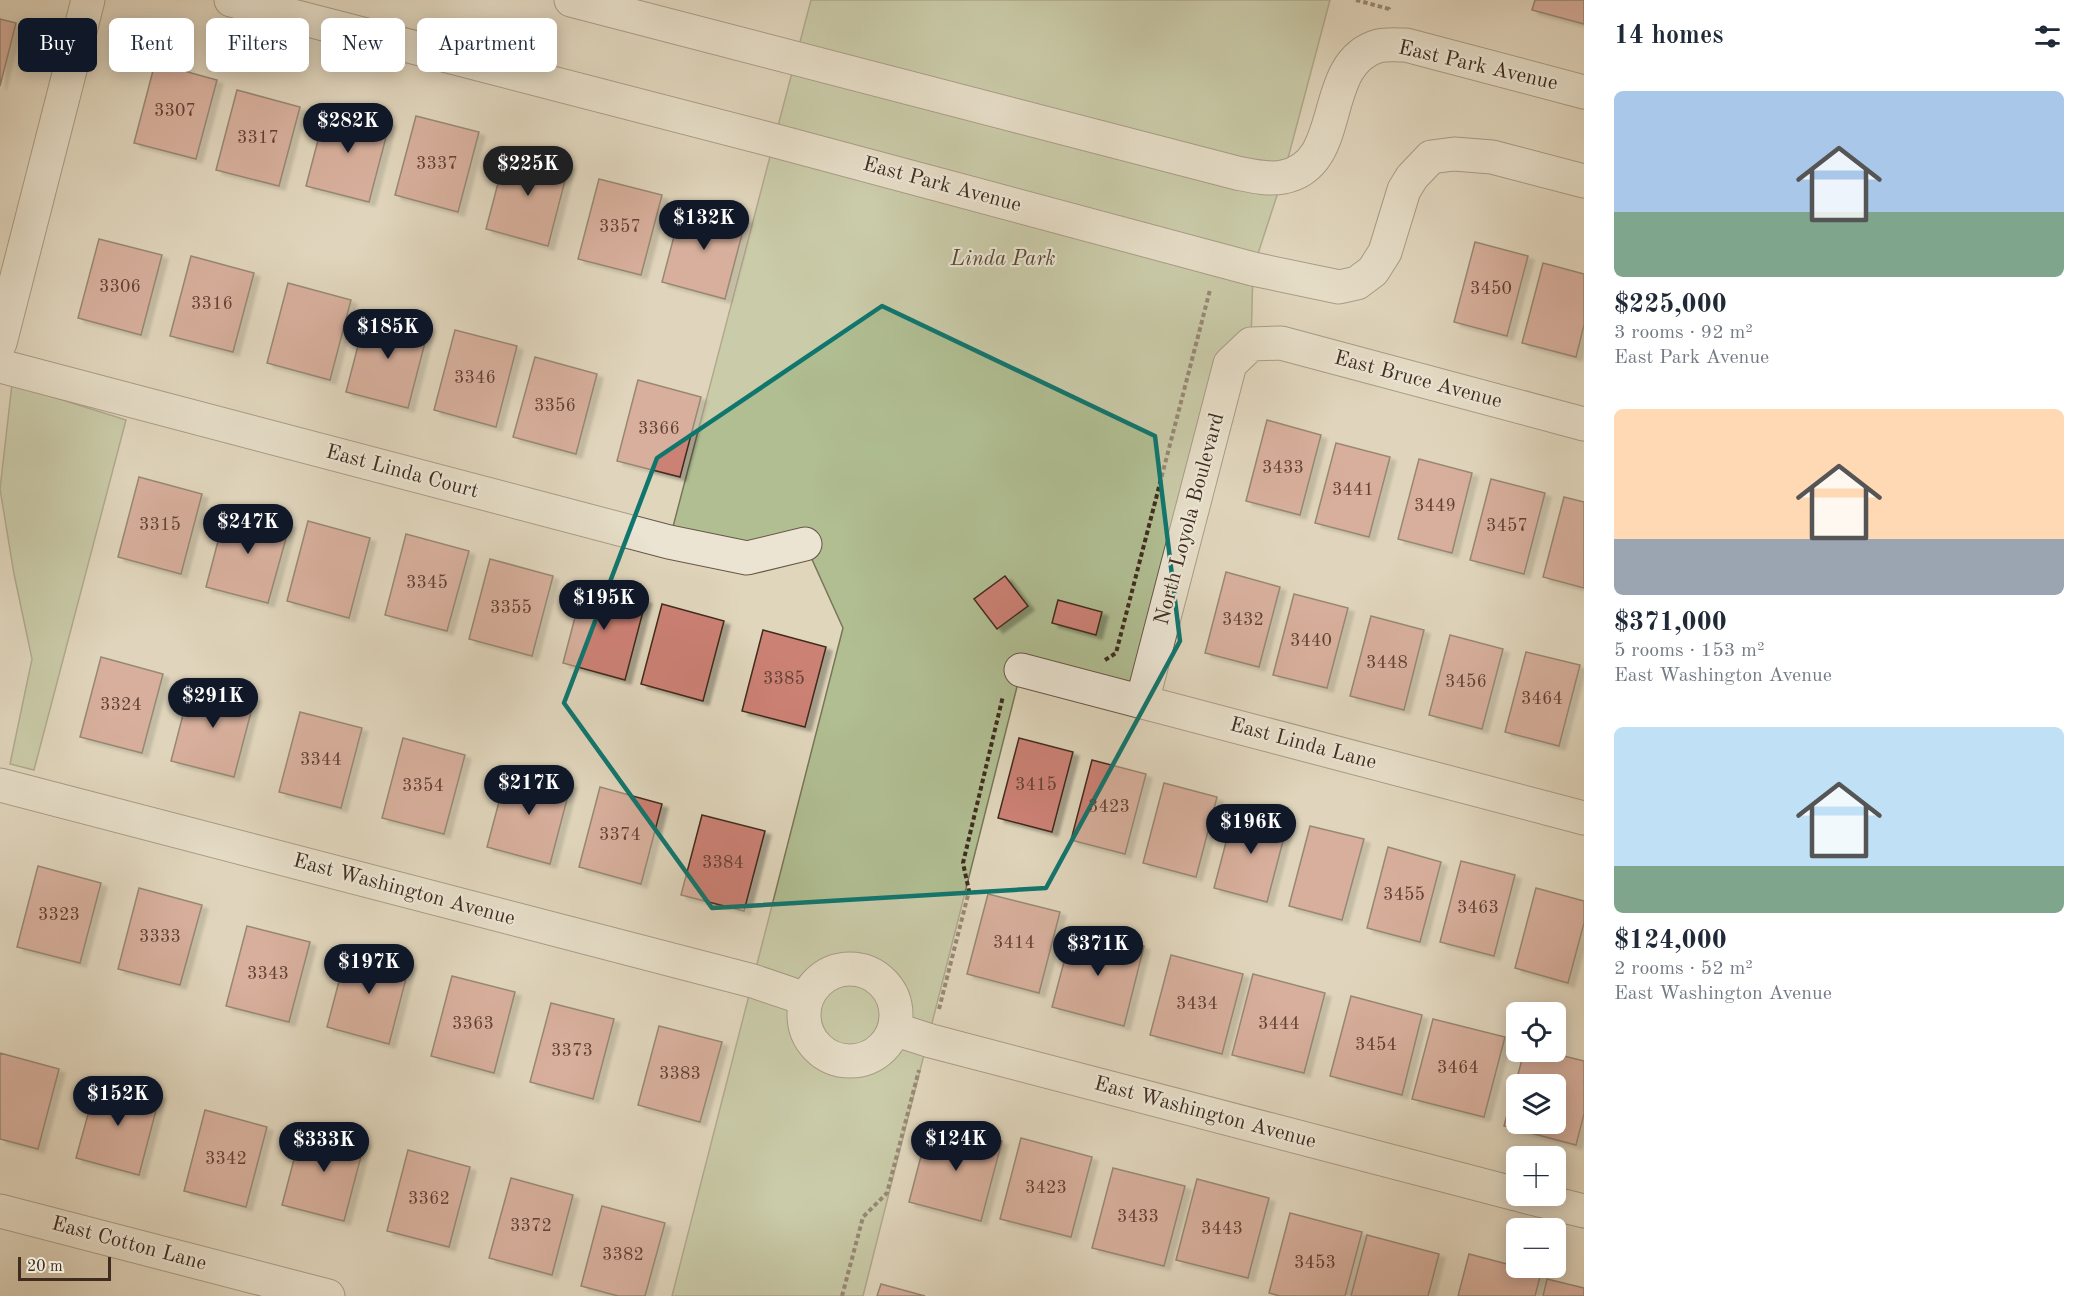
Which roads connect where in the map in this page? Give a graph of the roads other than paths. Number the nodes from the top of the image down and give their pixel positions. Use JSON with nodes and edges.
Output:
{"nodes":[{"id":1,"x":88,"y":0,"type":"edge"},
{"id":2,"x":231,"y":0,"type":"edge"},
{"id":3,"x":571,"y":0,"type":"edge"},
{"id":4,"x":1584,"y":92,"type":"edge"},
{"id":5,"x":1584,"y":181,"type":"edge"},
{"id":6,"x":0,"y":343,"type":"edge"},
{"id":7,"x":1251,"y":344,"type":"joint"},
{"id":8,"x":0,"y":366,"type":"edge"},
{"id":9,"x":1584,"y":424,"type":"edge"},
{"id":10,"x":805,"y":544,"type":"dead end"},
{"id":11,"x":1012,"y":681,"type":"road end"},
{"id":12,"x":1142,"y":702,"type":"junction"},
{"id":13,"x":0,"y":785,"type":"edge"},
{"id":14,"x":1584,"y":818,"type":"edge"},
{"id":15,"x":806,"y":999,"type":"junction"},
{"id":16,"x":894,"y":1029,"type":"junction"},
{"id":17,"x":1506,"y":1191,"type":"edge"},
{"id":18,"x":1564,"y":1206,"type":"edge"},
{"id":19,"x":0,"y":1211,"type":"edge"},
{"id":20,"x":1584,"y":1211,"type":"edge"},
{"id":21,"x":327,"y":1296,"type":"edge"}],
"edges":[{"from":1,"to":6,"type":"street"},
{"from":2,"to":5,"type":"street","name":"East Park Avenue"},
{"from":3,"to":4,"type":"street","name":"East Park Avenue"},
{"from":7,"to":9,"type":"street","name":"East Bruce Avenue"},
{"from":7,"to":12,"type":"street","name":"North Loyola Boulevard"},
{"from":8,"to":10,"type":"street","name":"East Linda Court"},
{"from":11,"to":12,"type":"street","name":"East Linda Lane"},
{"from":12,"to":14,"type":"street","name":"East Linda Lane"},
{"from":13,"to":15,"type":"street","name":"East Washington Avenue"},
{"from":15,"to":16,"type":"street"},
{"from":15,"to":16,"type":"street"},
{"from":16,"to":17,"type":"street","name":"East Washington Avenue"},
{"from":18,"to":20,"type":"street"},
{"from":19,"to":21,"type":"street","name":"East Cotton Lane"}]}
